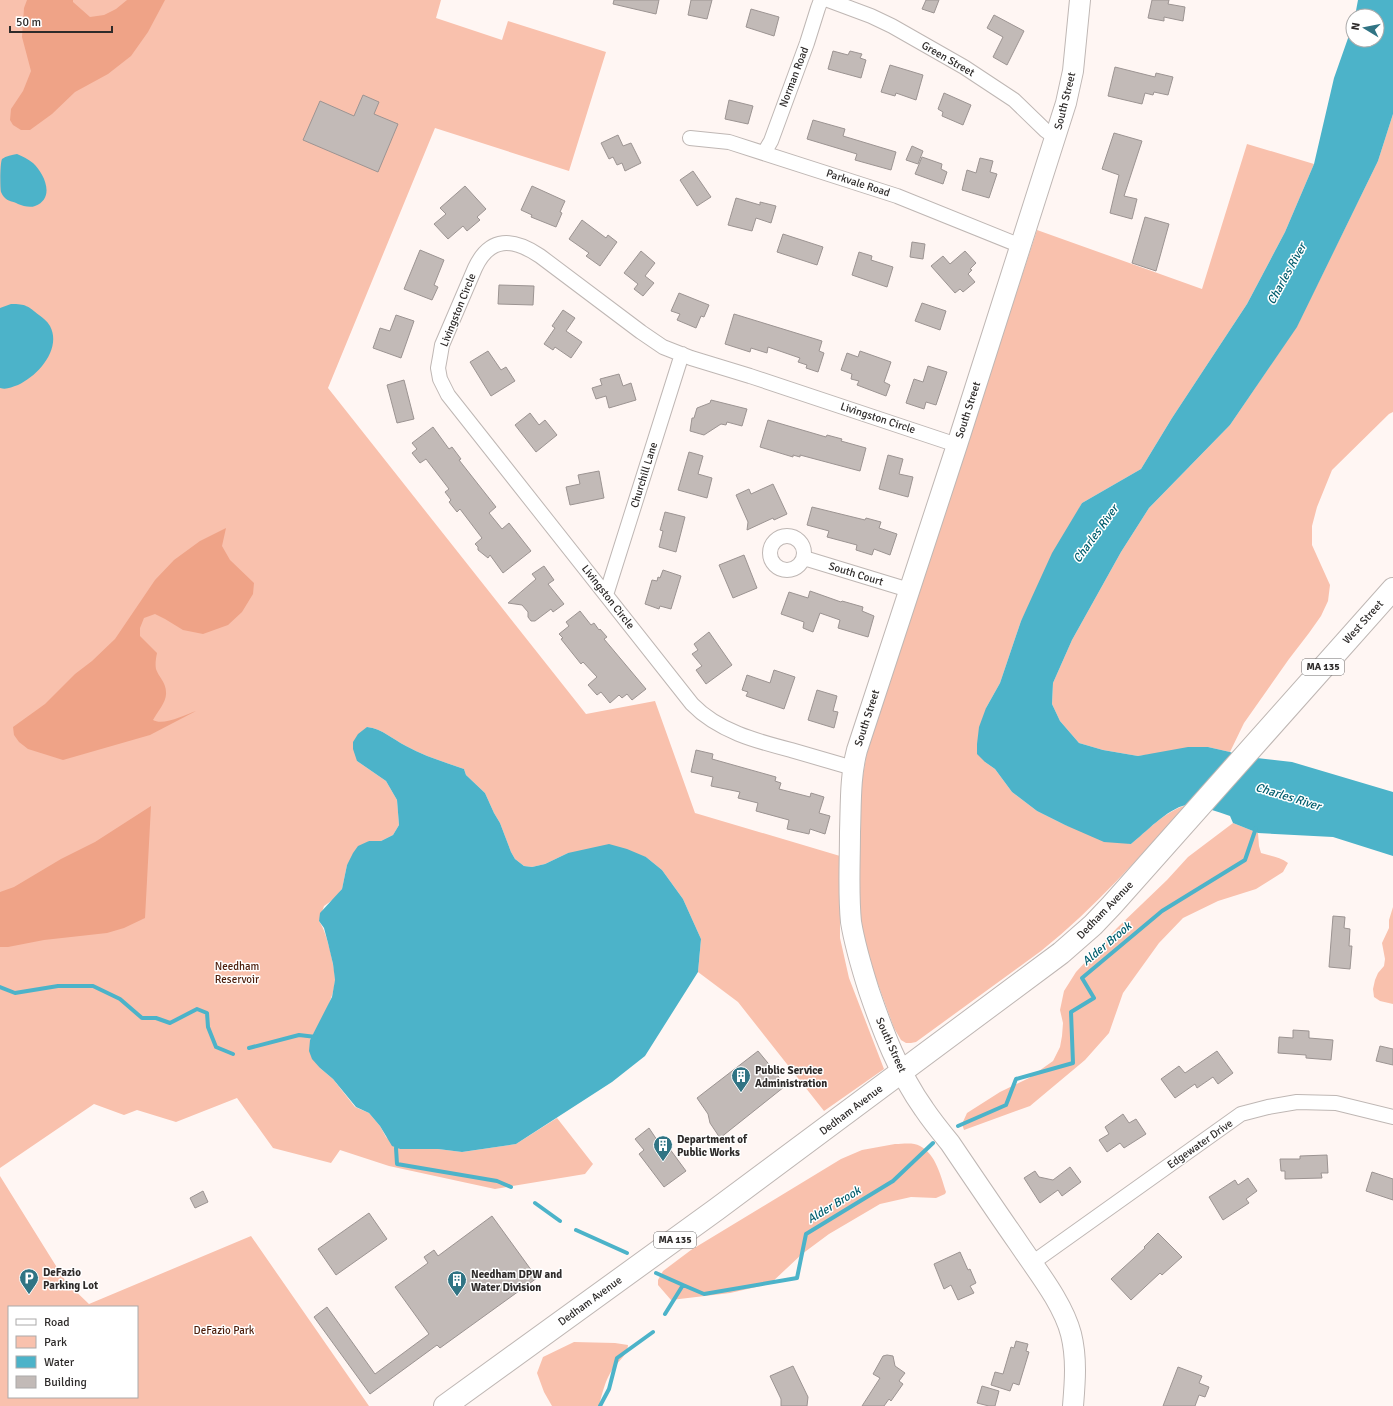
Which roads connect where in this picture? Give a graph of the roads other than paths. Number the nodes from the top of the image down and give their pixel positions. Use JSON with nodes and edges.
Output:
{"nodes":[{"id":1,"x":821,"y":0,"type":"edge"},
{"id":2,"x":828,"y":0,"type":"edge"},
{"id":3,"x":1080,"y":0,"type":"edge"},
{"id":4,"x":690,"y":138,"type":"dead end"},
{"id":5,"x":1056,"y":138,"type":"junction"},
{"id":6,"x":764,"y":153,"type":"junction"},
{"id":7,"x":1021,"y":246,"type":"junction"},
{"id":8,"x":682,"y":354,"type":"junction"},
{"id":9,"x":957,"y":445,"type":"junction"},
{"id":10,"x":804,"y":558,"type":"dead end"},
{"id":11,"x":1393,"y":589,"type":"edge"},
{"id":12,"x":909,"y":590,"type":"junction"},
{"id":13,"x":606,"y":595,"type":"junction"},
{"id":14,"x":853,"y":768,"type":"junction"},
{"id":15,"x":1225,"y":778,"type":"joint"},
{"id":16,"x":902,"y":1072,"type":"junction"},
{"id":17,"x":1393,"y":1117,"type":"edge"},
{"id":18,"x":1032,"y":1263,"type":"junction"},
{"id":19,"x":445,"y":1406,"type":"edge"},
{"id":20,"x":1073,"y":1406,"type":"edge"}],
"edges":[{"from":1,"to":6,"type":"street","name":"Norman Road"},
{"from":2,"to":5,"type":"street","name":"Green Street"},
{"from":3,"to":5,"type":"street","name":"South Street"},
{"from":4,"to":6,"type":"street","name":"Parkvale Road"},
{"from":5,"to":7,"type":"street","name":"South Street"},
{"from":6,"to":7,"type":"street","name":"Parkvale Road"},
{"from":7,"to":9,"type":"street","name":"South Street"},
{"from":8,"to":9,"type":"street","name":"Livingston Circle"},
{"from":8,"to":13,"type":"street","name":"Churchill Lane"},
{"from":8,"to":13,"type":"street","name":"Livingston Circle"},
{"from":9,"to":12,"type":"street","name":"South Street"},
{"from":10,"to":12,"type":"street","name":"South Court"},
{"from":11,"to":15,"type":"main road","name":"West Street","number":"MA 135"},
{"from":12,"to":14,"type":"street","name":"South Street"},
{"from":13,"to":14,"type":"street","name":"Livingston Circle"},
{"from":14,"to":16,"type":"street","name":"South Street"},
{"from":15,"to":16,"type":"main road","name":"Dedham Avenue","number":"MA 135"},
{"from":16,"to":18,"type":"street","name":"South Street"},
{"from":16,"to":19,"type":"main road","name":"Dedham Avenue","number":"MA 135"},
{"from":17,"to":18,"type":"street","name":"Edgewater Drive"},
{"from":18,"to":20,"type":"street","name":"South Street"}]}
